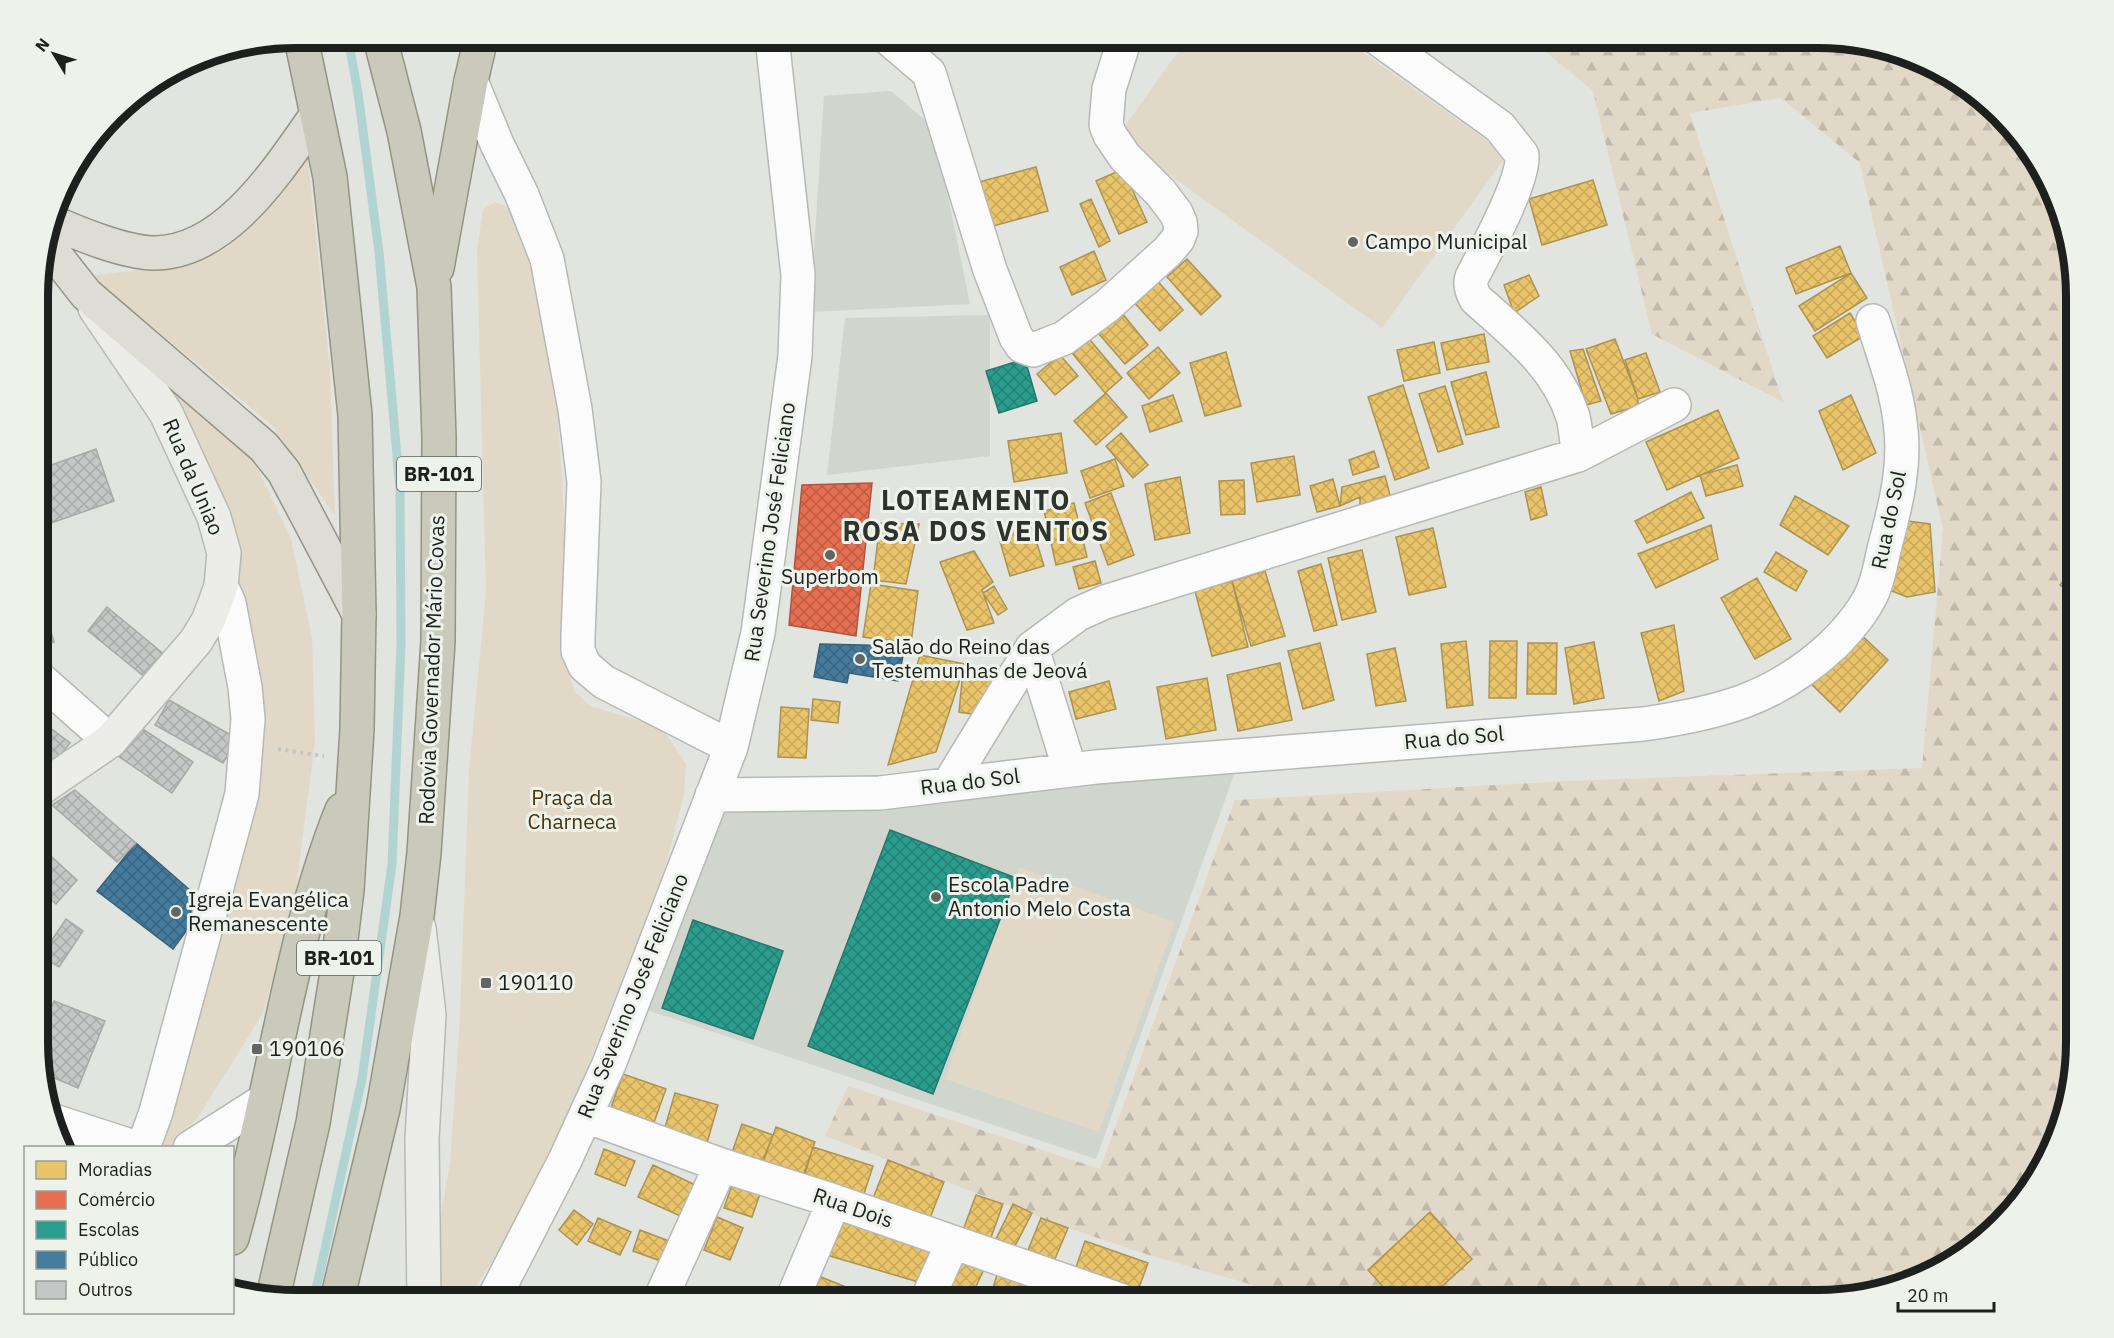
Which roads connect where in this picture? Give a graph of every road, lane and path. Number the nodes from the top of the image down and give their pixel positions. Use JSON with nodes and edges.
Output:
{"nodes":[{"id":1,"x":304,"y":48,"type":"edge"},
{"id":2,"x":383,"y":48,"type":"edge"},
{"id":3,"x":478,"y":48,"type":"edge"},
{"id":4,"x":773,"y":48,"type":"edge"},
{"id":5,"x":900,"y":48,"type":"edge"},
{"id":6,"x":1122,"y":48,"type":"edge"},
{"id":7,"x":1391,"y":48,"type":"edge"},
{"id":8,"x":471,"y":81,"type":"junction"},
{"id":9,"x":316,"y":116,"type":"junction"},
{"id":10,"x":58,"y":225,"type":"edge"},
{"id":11,"x":52,"y":251,"type":"edge"},
{"id":12,"x":434,"y":287,"type":"junction"},
{"id":13,"x":86,"y":294,"type":"junction"},
{"id":14,"x":1873,"y":321,"type":"dead end"},
{"id":15,"x":1674,"y":405,"type":"dead end"},
{"id":16,"x":1578,"y":455,"type":"junction"},
{"id":17,"x":220,"y":586,"type":"junction"},
{"id":18,"x":359,"y":614,"type":"junction"},
{"id":19,"x":1032,"y":648,"type":"junction"},
{"id":20,"x":48,"y":686,"type":"edge"},
{"id":21,"x":110,"y":741,"type":"junction"},
{"id":22,"x":731,"y":747,"type":"junction"},
{"id":23,"x":1070,"y":770,"type":"junction"},
{"id":24,"x":48,"y":784,"type":"edge"},
{"id":25,"x":949,"y":784,"type":"junction"},
{"id":26,"x":352,"y":786,"type":"junction"},
{"id":27,"x":712,"y":795,"type":"junction"},
{"id":28,"x":417,"y":916,"type":"junction"},
{"id":29,"x":265,"y":1100,"type":"junction"},
{"id":30,"x":585,"y":1116,"type":"junction"},
{"id":31,"x":62,"y":1124,"type":"edge"},
{"id":32,"x":131,"y":1146,"type":"edge"},
{"id":33,"x":144,"y":1146,"type":"edge"},
{"id":34,"x":193,"y":1146,"type":"edge"},
{"id":35,"x":721,"y":1165,"type":"junction"},
{"id":36,"x":834,"y":1201,"type":"junction"},
{"id":37,"x":234,"y":1230,"type":"edge"},
{"id":38,"x":952,"y":1244,"type":"junction"},
{"id":39,"x":275,"y":1289,"type":"edge"},
{"id":40,"x":339,"y":1290,"type":"edge"},
{"id":41,"x":424,"y":1290,"type":"edge"},
{"id":42,"x":498,"y":1290,"type":"edge"},
{"id":43,"x":665,"y":1290,"type":"edge"},
{"id":44,"x":796,"y":1290,"type":"edge"},
{"id":45,"x":931,"y":1290,"type":"edge"},
{"id":46,"x":1059,"y":1290,"type":"edge"}],
"edges":[{"from":1,"to":9,"type":"highway","number":"BR-101"},
{"from":2,"to":12,"type":"highway","name":"Rodovia Governador Mário Covas","number":"BR-101"},
{"from":3,"to":8,"type":"highway"},
{"from":4,"to":22,"type":"street","name":"Rua Severino José Feliciano"},
{"from":5,"to":6,"type":"street"},
{"from":7,"to":16,"type":"street"},
{"from":8,"to":12,"type":"highway"},
{"from":8,"to":22,"type":"street"},
{"from":9,"to":10,"type":"main road"},
{"from":9,"to":18,"type":"highway","number":"BR-101"},
{"from":11,"to":13,"type":"main road"},
{"from":12,"to":28,"type":"highway","name":"Rodovia Governador Mário Covas","number":"BR-101"},
{"from":13,"to":17,"type":"street","name":"Rua da Uniao"},
{"from":13,"to":18,"type":"main road"},
{"from":14,"to":23,"type":"street","name":"Rua do Sol"},
{"from":15,"to":16,"type":"street"},
{"from":16,"to":19,"type":"street"},
{"from":17,"to":21,"type":"street","name":"Rua da Uniao"},
{"from":17,"to":33,"type":"street"},
{"from":18,"to":26,"type":"highway","number":"BR-101"},
{"from":19,"to":23,"type":"street"},
{"from":19,"to":25,"type":"street"},
{"from":20,"to":21,"type":"street"},
{"from":21,"to":24,"type":"street","name":"Rua da Uniao"},
{"from":22,"to":27,"type":"street","name":"Rua Severino José Feliciano"},
{"from":23,"to":25,"type":"street","name":"Rua do Sol"},
{"from":25,"to":27,"type":"street","name":"Rua do Sol"},
{"from":26,"to":29,"type":"highway"},
{"from":26,"to":39,"type":"highway","number":"BR-101"},
{"from":27,"to":30,"type":"street","name":"Rua Severino José Feliciano"},
{"from":28,"to":40,"type":"highway","name":"Rodovia Governador Mário Covas","number":"BR-101"},
{"from":28,"to":41,"type":"street"},
{"from":29,"to":34,"type":"street"},
{"from":29,"to":37,"type":"highway"},
{"from":30,"to":35,"type":"street","name":"Rua Dois"},
{"from":30,"to":42,"type":"street","name":"Rua Severino José Feliciano"},
{"from":31,"to":32,"type":"street"},
{"from":35,"to":36,"type":"street","name":"Rua Dois"},
{"from":35,"to":43,"type":"street"},
{"from":36,"to":38,"type":"street","name":"Rua Dois"},
{"from":36,"to":44,"type":"street"},
{"from":38,"to":45,"type":"street"},
{"from":38,"to":46,"type":"street","name":"Rua Dois"}]}
